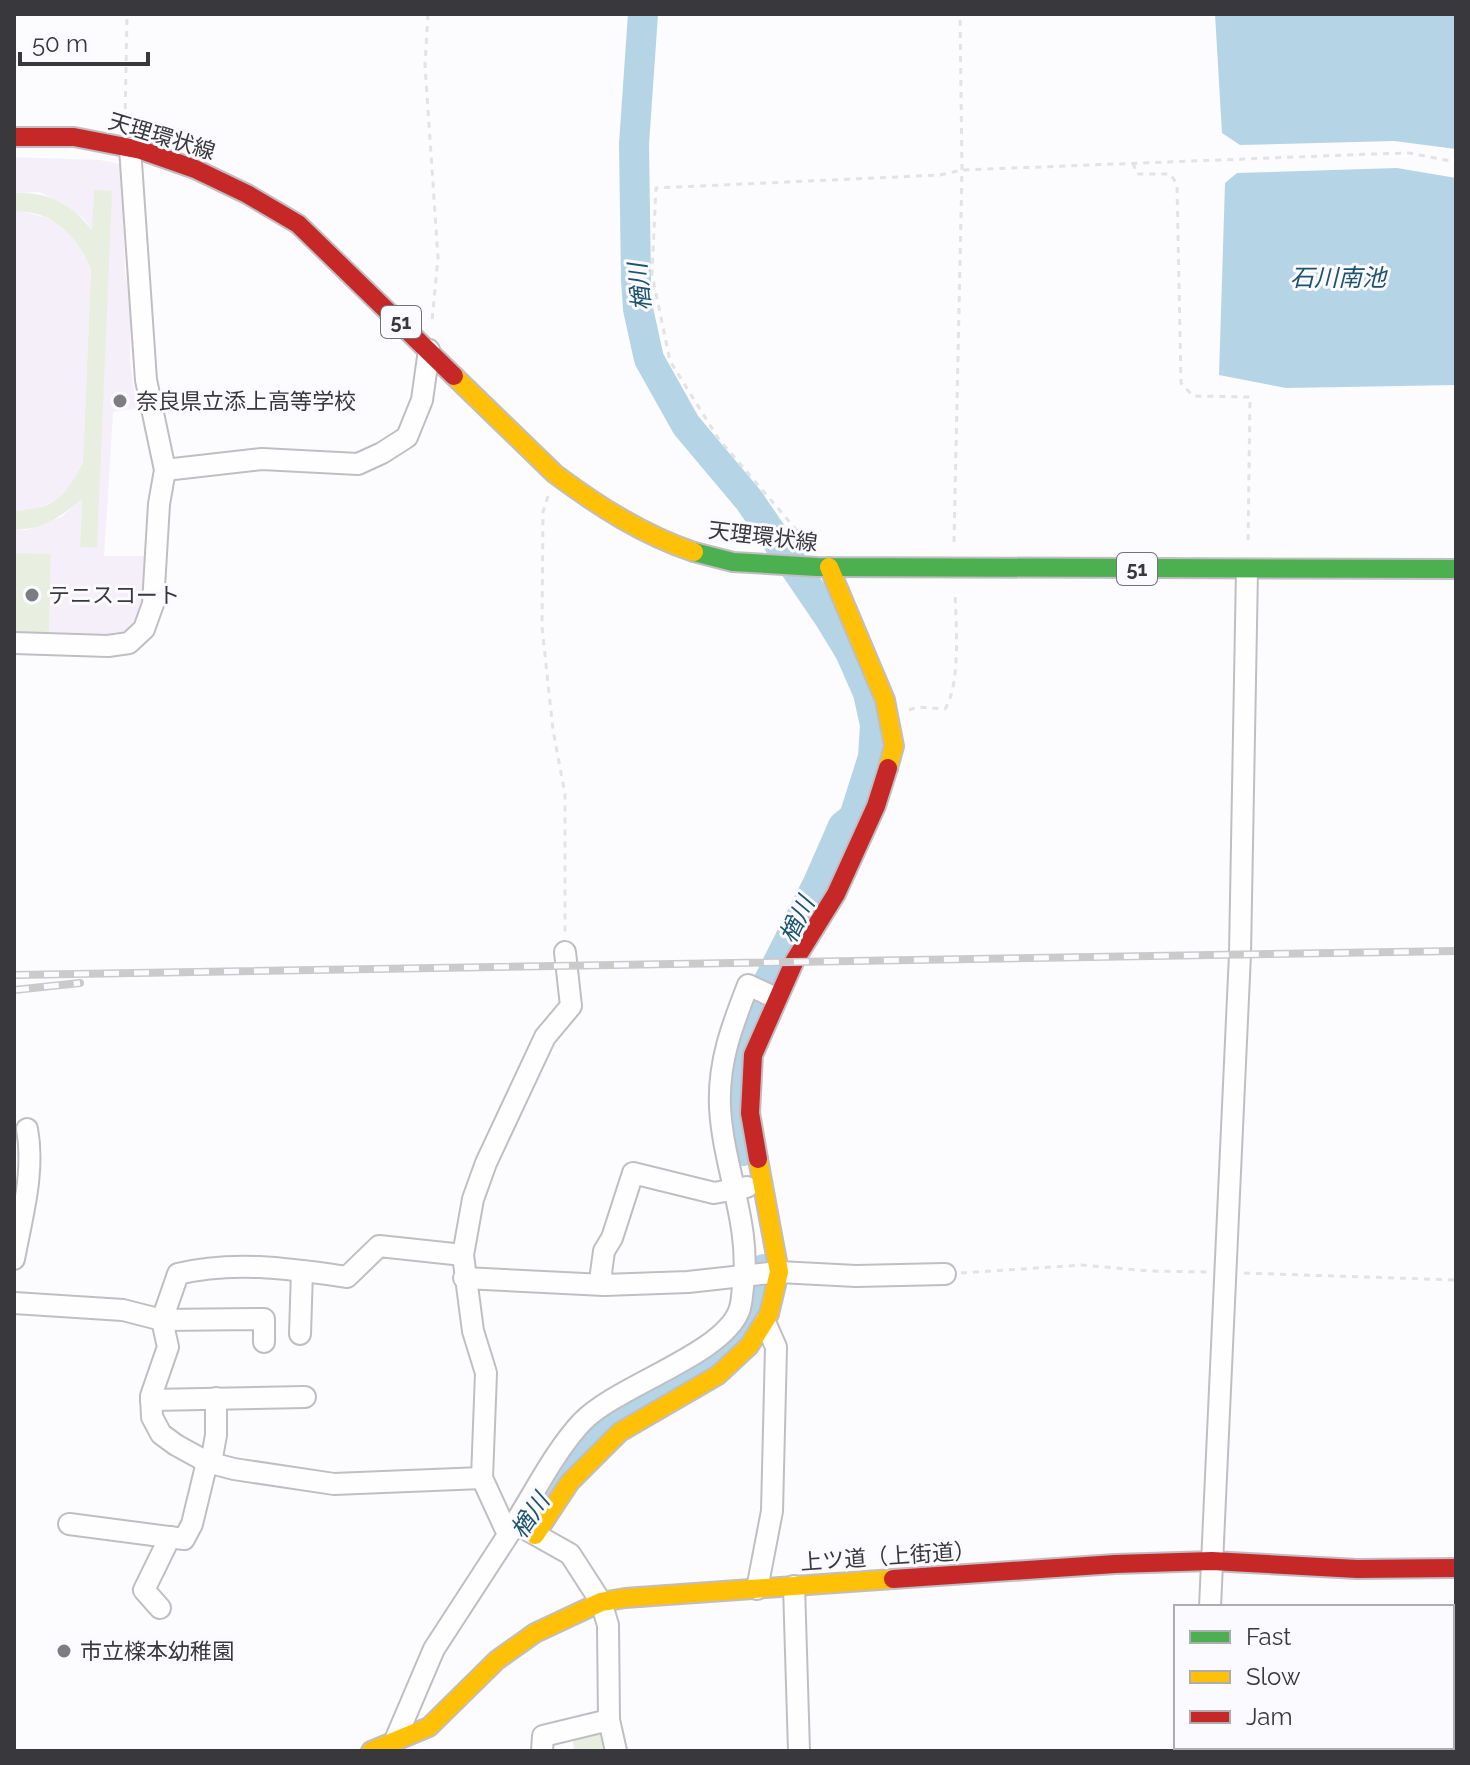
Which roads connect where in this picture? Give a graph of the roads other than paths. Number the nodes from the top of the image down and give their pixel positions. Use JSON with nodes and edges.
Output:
{"nodes":[{"id":1,"x":14,"y":137,"type":"edge"},
{"id":2,"x":130,"y":148,"type":"junction"},
{"id":3,"x":429,"y":350,"type":"junction"},
{"id":4,"x":165,"y":470,"type":"junction"},
{"id":5,"x":823,"y":567,"type":"junction"},
{"id":6,"x":1456,"y":569,"type":"edge"},
{"id":7,"x":1247,"y":570,"type":"junction"},
{"id":8,"x":14,"y":643,"type":"edge"},
{"id":9,"x":565,"y":952,"type":"road end"},
{"id":10,"x":776,"y":998,"type":"junction"},
{"id":11,"x":27,"y":1129,"type":"dead end"},
{"id":12,"x":763,"y":1184,"type":"junction"},
{"id":13,"x":735,"y":1190,"type":"junction"},
{"id":14,"x":463,"y":1255,"type":"junction"},
{"id":15,"x":14,"y":1259,"type":"edge"},
{"id":16,"x":302,"y":1271,"type":"junction"},
{"id":17,"x":777,"y":1273,"type":"junction"},
{"id":18,"x":945,"y":1274,"type":"road end"},
{"id":19,"x":748,"y":1276,"type":"junction"},
{"id":20,"x":464,"y":1278,"type":"junction"},
{"id":21,"x":604,"y":1285,"type":"junction"},
{"id":22,"x":14,"y":1303,"type":"edge"},
{"id":23,"x":162,"y":1320,"type":"junction"},
{"id":24,"x":765,"y":1322,"type":"junction"},
{"id":25,"x":300,"y":1334,"type":"dead end"},
{"id":26,"x":264,"y":1342,"type":"dead end"},
{"id":27,"x":305,"y":1397,"type":"dead end"},
{"id":28,"x":216,"y":1398,"type":"junction"},
{"id":29,"x":151,"y":1400,"type":"junction"},
{"id":30,"x":209,"y":1462,"type":"junction"},
{"id":31,"x":482,"y":1478,"type":"junction"},
{"id":32,"x":69,"y":1524,"type":"dead end"},
{"id":33,"x":522,"y":1530,"type":"junction"},
{"id":34,"x":170,"y":1537,"type":"junction"},
{"id":35,"x":1212,"y":1561,"type":"junction"},
{"id":36,"x":1456,"y":1568,"type":"edge"},
{"id":37,"x":794,"y":1586,"type":"junction"},
{"id":38,"x":757,"y":1589,"type":"junction"},
{"id":39,"x":601,"y":1602,"type":"junction"},
{"id":40,"x":1210,"y":1605,"type":"edge"},
{"id":41,"x":160,"y":1608,"type":"dead end"},
{"id":42,"x":609,"y":1720,"type":"junction"},
{"id":43,"x":383,"y":1747,"type":"edge"},
{"id":44,"x":542,"y":1751,"type":"edge"},
{"id":45,"x":616,"y":1751,"type":"edge"},
{"id":46,"x":799,"y":1751,"type":"edge"}],
"edges":[{"from":1,"to":2,"type":"street","name":"天理環状線","number":"51"},
{"from":2,"to":3,"type":"street","name":"天理環状線","number":"51"},
{"from":2,"to":4,"type":"street"},
{"from":3,"to":4,"type":"street"},
{"from":3,"to":5,"type":"street","name":"天理環状線","number":"51"},
{"from":4,"to":8,"type":"street"},
{"from":5,"to":7,"type":"street","name":"天理環状線","number":"51"},
{"from":5,"to":10,"type":"street"},
{"from":6,"to":7,"type":"street","name":"天理環状線","number":"51"},
{"from":7,"to":35,"type":"street"},
{"from":9,"to":14,"type":"street"},
{"from":10,"to":12,"type":"street"},
{"from":10,"to":13,"type":"street"},
{"from":11,"to":15,"type":"street"},
{"from":12,"to":13,"type":"street"},
{"from":12,"to":17,"type":"street"},
{"from":13,"to":19,"type":"street"},
{"from":13,"to":21,"type":"street"},
{"from":14,"to":16,"type":"street"},
{"from":14,"to":20,"type":"street"},
{"from":16,"to":23,"type":"street"},
{"from":16,"to":25,"type":"street"},
{"from":17,"to":18,"type":"street"},
{"from":17,"to":19,"type":"street"},
{"from":17,"to":24,"type":"street"},
{"from":19,"to":21,"type":"street"},
{"from":19,"to":33,"type":"street"},
{"from":20,"to":21,"type":"street"},
{"from":20,"to":31,"type":"street"},
{"from":22,"to":23,"type":"street"},
{"from":23,"to":26,"type":"street"},
{"from":23,"to":29,"type":"street"},
{"from":24,"to":33,"type":"street"},
{"from":24,"to":38,"type":"street"},
{"from":27,"to":28,"type":"street"},
{"from":28,"to":29,"type":"street"},
{"from":28,"to":30,"type":"street"},
{"from":29,"to":30,"type":"street"},
{"from":30,"to":31,"type":"street"},
{"from":30,"to":34,"type":"street"},
{"from":31,"to":33,"type":"street"},
{"from":32,"to":34,"type":"street"},
{"from":33,"to":39,"type":"street"},
{"from":33,"to":43,"type":"street"},
{"from":34,"to":41,"type":"street"},
{"from":35,"to":36,"type":"street","name":"上ツ道（上街道）"},
{"from":35,"to":37,"type":"street","name":"上ツ道（上街道）"},
{"from":35,"to":40,"type":"street"},
{"from":37,"to":38,"type":"street","name":"上ツ道（上街道）"},
{"from":37,"to":46,"type":"street"},
{"from":38,"to":39,"type":"street","name":"上ツ道（上街道）"},
{"from":39,"to":42,"type":"street"},
{"from":39,"to":43,"type":"street","name":"上ツ道（上街道）"},
{"from":42,"to":44,"type":"street"},
{"from":42,"to":45,"type":"street"}]}
